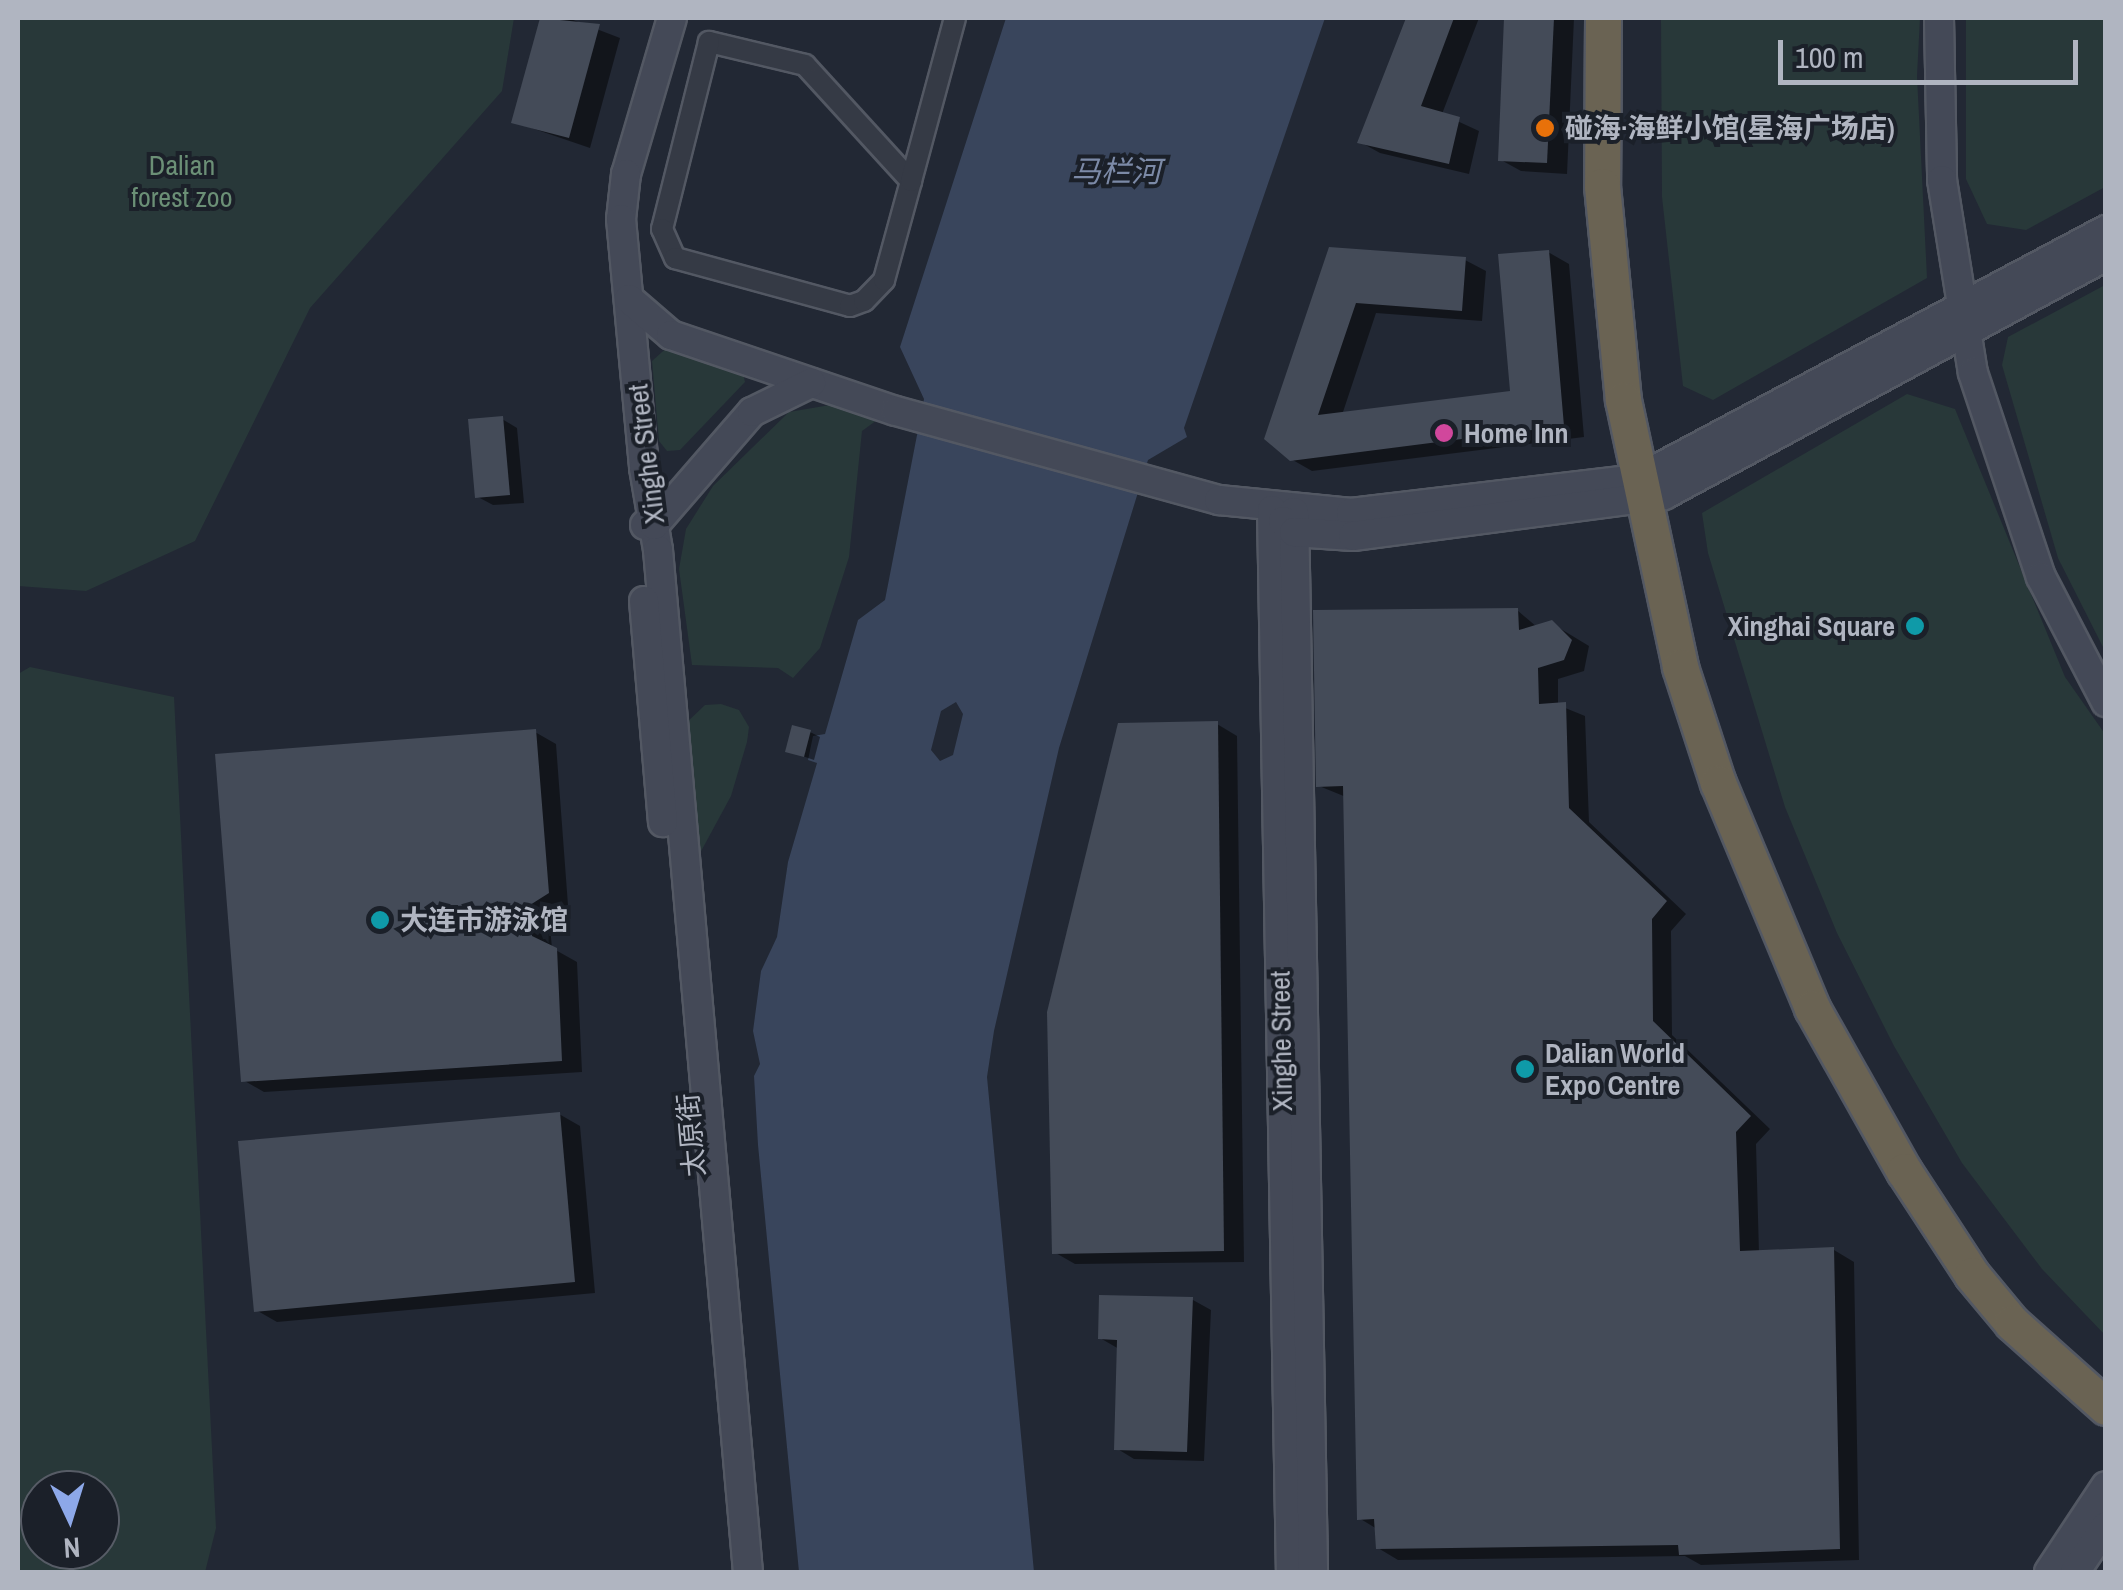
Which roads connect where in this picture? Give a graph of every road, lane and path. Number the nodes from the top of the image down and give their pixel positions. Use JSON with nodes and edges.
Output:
{"nodes":[{"id":1,"x":657,"y":18,"type":"edge"},
{"id":2,"x":672,"y":18,"type":"edge"},
{"id":3,"x":955,"y":18,"type":"edge"},
{"id":4,"x":1603,"y":18,"type":"edge"},
{"id":5,"x":1626,"y":18,"type":"edge"},
{"id":6,"x":1939,"y":18,"type":"edge"},
{"id":7,"x":911,"y":181,"type":"junction"},
{"id":8,"x":2106,"y":230,"type":"edge"},
{"id":9,"x":2106,"y":256,"type":"edge"},
{"id":10,"x":629,"y":299,"type":"junction"},
{"id":11,"x":1963,"y":320,"type":"junction"},
{"id":12,"x":812,"y":383,"type":"junction"},
{"id":13,"x":1651,"y":486,"type":"junction"},
{"id":14,"x":1286,"y":518,"type":"junction"},
{"id":15,"x":646,"y":525,"type":"junction"},
{"id":16,"x":652,"y":697,"type":"joint"},
{"id":17,"x":2106,"y":702,"type":"edge"},
{"id":18,"x":689,"y":898,"type":"joint"},
{"id":19,"x":2106,"y":1378,"type":"edge"},
{"id":20,"x":2106,"y":1407,"type":"edge"},
{"id":21,"x":2106,"y":1486,"type":"edge"},
{"id":22,"x":2106,"y":1526,"type":"edge"},
{"id":23,"x":730,"y":1572,"type":"edge"},
{"id":24,"x":748,"y":1572,"type":"edge"},
{"id":25,"x":1291,"y":1572,"type":"edge"},
{"id":26,"x":1313,"y":1572,"type":"edge"},
{"id":27,"x":2049,"y":1572,"type":"edge"},
{"id":28,"x":2075,"y":1572,"type":"edge"}],
"edges":[{"from":1,"to":15,"type":"street","name":"Xinghe Street"},
{"from":2,"to":10,"type":"street","name":"Xinghe Street"},
{"from":3,"to":7,"type":"street"},
{"from":4,"to":13,"type":"highway"},
{"from":5,"to":13,"type":"highway"},
{"from":6,"to":11,"type":"street"},
{"from":7,"to":7,"type":"street"},
{"from":8,"to":11,"type":"street"},
{"from":9,"to":11,"type":"street"},
{"from":10,"to":12,"type":"street"},
{"from":10,"to":15,"type":"street","name":"Xinghe Street"},
{"from":11,"to":13,"type":"street"},
{"from":11,"to":17,"type":"street"},
{"from":12,"to":14,"type":"street"},
{"from":12,"to":15,"type":"street"},
{"from":13,"to":14,"type":"street"},
{"from":13,"to":19,"type":"highway"},
{"from":13,"to":20,"type":"highway"},
{"from":14,"to":25,"type":"street","name":"Xinghe Street"},
{"from":14,"to":26,"type":"street","name":"Xinghe Street"},
{"from":15,"to":16,"type":"street","name":"Xinghe Street"},
{"from":15,"to":18,"type":"street","name":"Xinghe Street"},
{"from":16,"to":23,"type":"street","name":"太原街"},
{"from":18,"to":24,"type":"street","name":"太原街"},
{"from":21,"to":27,"type":"street"},
{"from":22,"to":28,"type":"street"}]}
